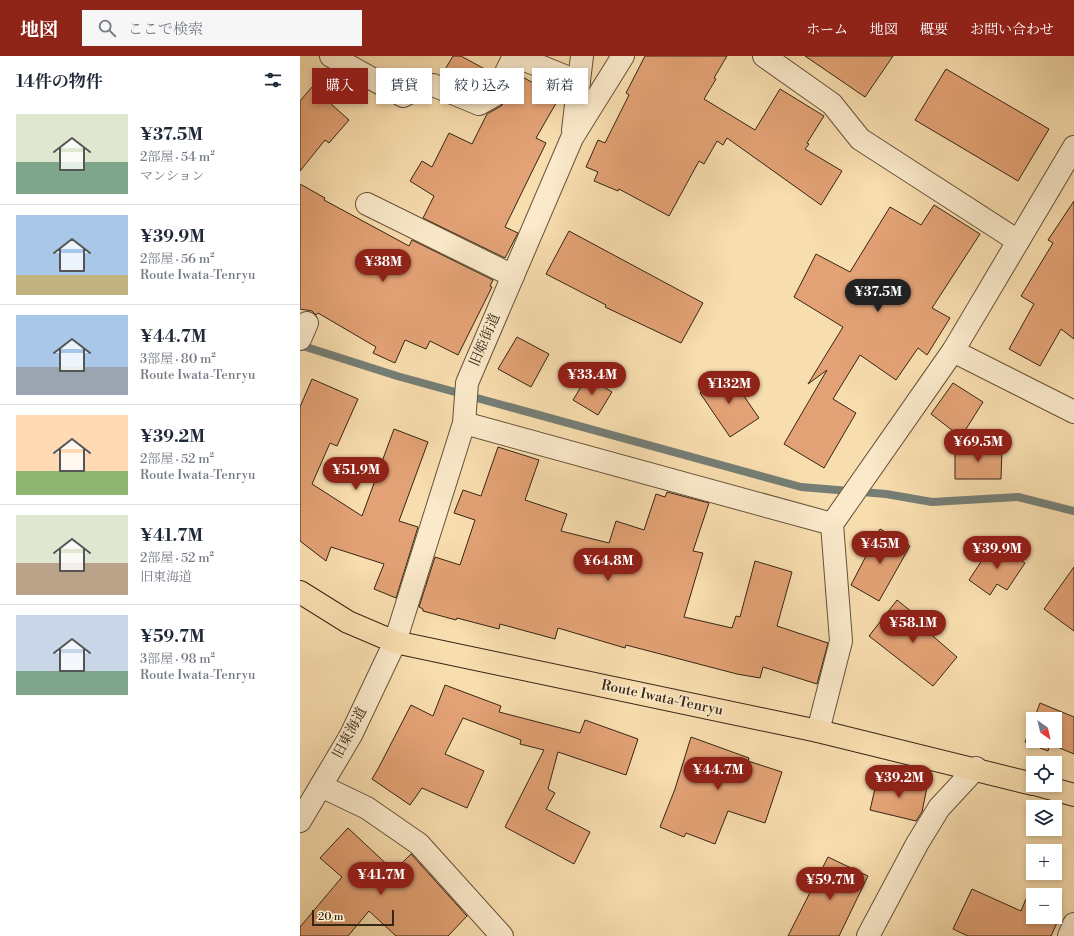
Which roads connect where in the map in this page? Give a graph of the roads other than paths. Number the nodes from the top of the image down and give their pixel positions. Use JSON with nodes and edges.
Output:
{"nodes":[{"id":1,"x":331,"y":56,"type":"edge"},
{"id":2,"x":515,"y":56,"type":"edge"},
{"id":3,"x":582,"y":56,"type":"edge"},
{"id":4,"x":623,"y":56,"type":"edge"},
{"id":5,"x":764,"y":56,"type":"edge"},
{"id":6,"x":545,"y":68,"type":"edge"},
{"id":7,"x":581,"y":68,"type":"edge"},
{"id":8,"x":576,"y":104,"type":"edge"},
{"id":9,"x":572,"y":138,"type":"junction"},
{"id":10,"x":1074,"y":147,"type":"edge"},
{"id":11,"x":367,"y":204,"type":"dead end"},
{"id":12,"x":1018,"y":241,"type":"junction"},
{"id":13,"x":513,"y":276,"type":"junction"},
{"id":14,"x":953,"y":351,"type":"junction"},
{"id":15,"x":1074,"y":412,"type":"edge"},
{"id":16,"x":464,"y":423,"type":"junction"},
{"id":17,"x":832,"y":524,"type":"junction"},
{"id":18,"x":300,"y":592,"type":"edge"},
{"id":19,"x":395,"y":642,"type":"junction"},
{"id":20,"x":818,"y":731,"type":"junction"},
{"id":21,"x":976,"y":768,"type":"junction"},
{"id":22,"x":1026,"y":782,"type":"edge"},
{"id":23,"x":321,"y":786,"type":"junction"},
{"id":24,"x":1062,"y":792,"type":"edge"},
{"id":25,"x":1074,"y":795,"type":"edge"},
{"id":26,"x":300,"y":822,"type":"edge"},
{"id":27,"x":1074,"y":924,"type":"edge"},
{"id":28,"x":502,"y":936,"type":"edge"},
{"id":29,"x":868,"y":936,"type":"edge"},
{"id":30,"x":1069,"y":936,"type":"edge"}],
"edges":[{"from":1,"to":2,"type":"street"},
{"from":2,"to":6,"type":"street"},
{"from":3,"to":7,"type":"street"},
{"from":4,"to":9,"type":"street","name":"旧姫街道"},
{"from":5,"to":12,"type":"street"},
{"from":8,"to":9,"type":"street"},
{"from":9,"to":13,"type":"street","name":"旧姫街道"},
{"from":10,"to":12,"type":"street"},
{"from":11,"to":13,"type":"street"},
{"from":12,"to":14,"type":"street"},
{"from":13,"to":16,"type":"street","name":"旧姫街道"},
{"from":14,"to":15,"type":"street"},
{"from":14,"to":17,"type":"street"},
{"from":16,"to":17,"type":"street"},
{"from":16,"to":19,"type":"street","name":"旧姫街道"},
{"from":17,"to":20,"type":"street"},
{"from":18,"to":19,"type":"main road","name":"Route Iwata-Tenryu"},
{"from":19,"to":20,"type":"main road","name":"Route Iwata-Tenryu"},
{"from":19,"to":23,"type":"street","name":"旧東海道"},
{"from":20,"to":21,"type":"main road","name":"Route Iwata-Tenryu"},
{"from":21,"to":22,"type":"main road","name":"Route Iwata-Tenryu"},
{"from":21,"to":29,"type":"street"},
{"from":23,"to":26,"type":"street","name":"旧東海道"},
{"from":23,"to":28,"type":"street"},
{"from":24,"to":25,"type":"main road"},
{"from":27,"to":30,"type":"street"}]}
